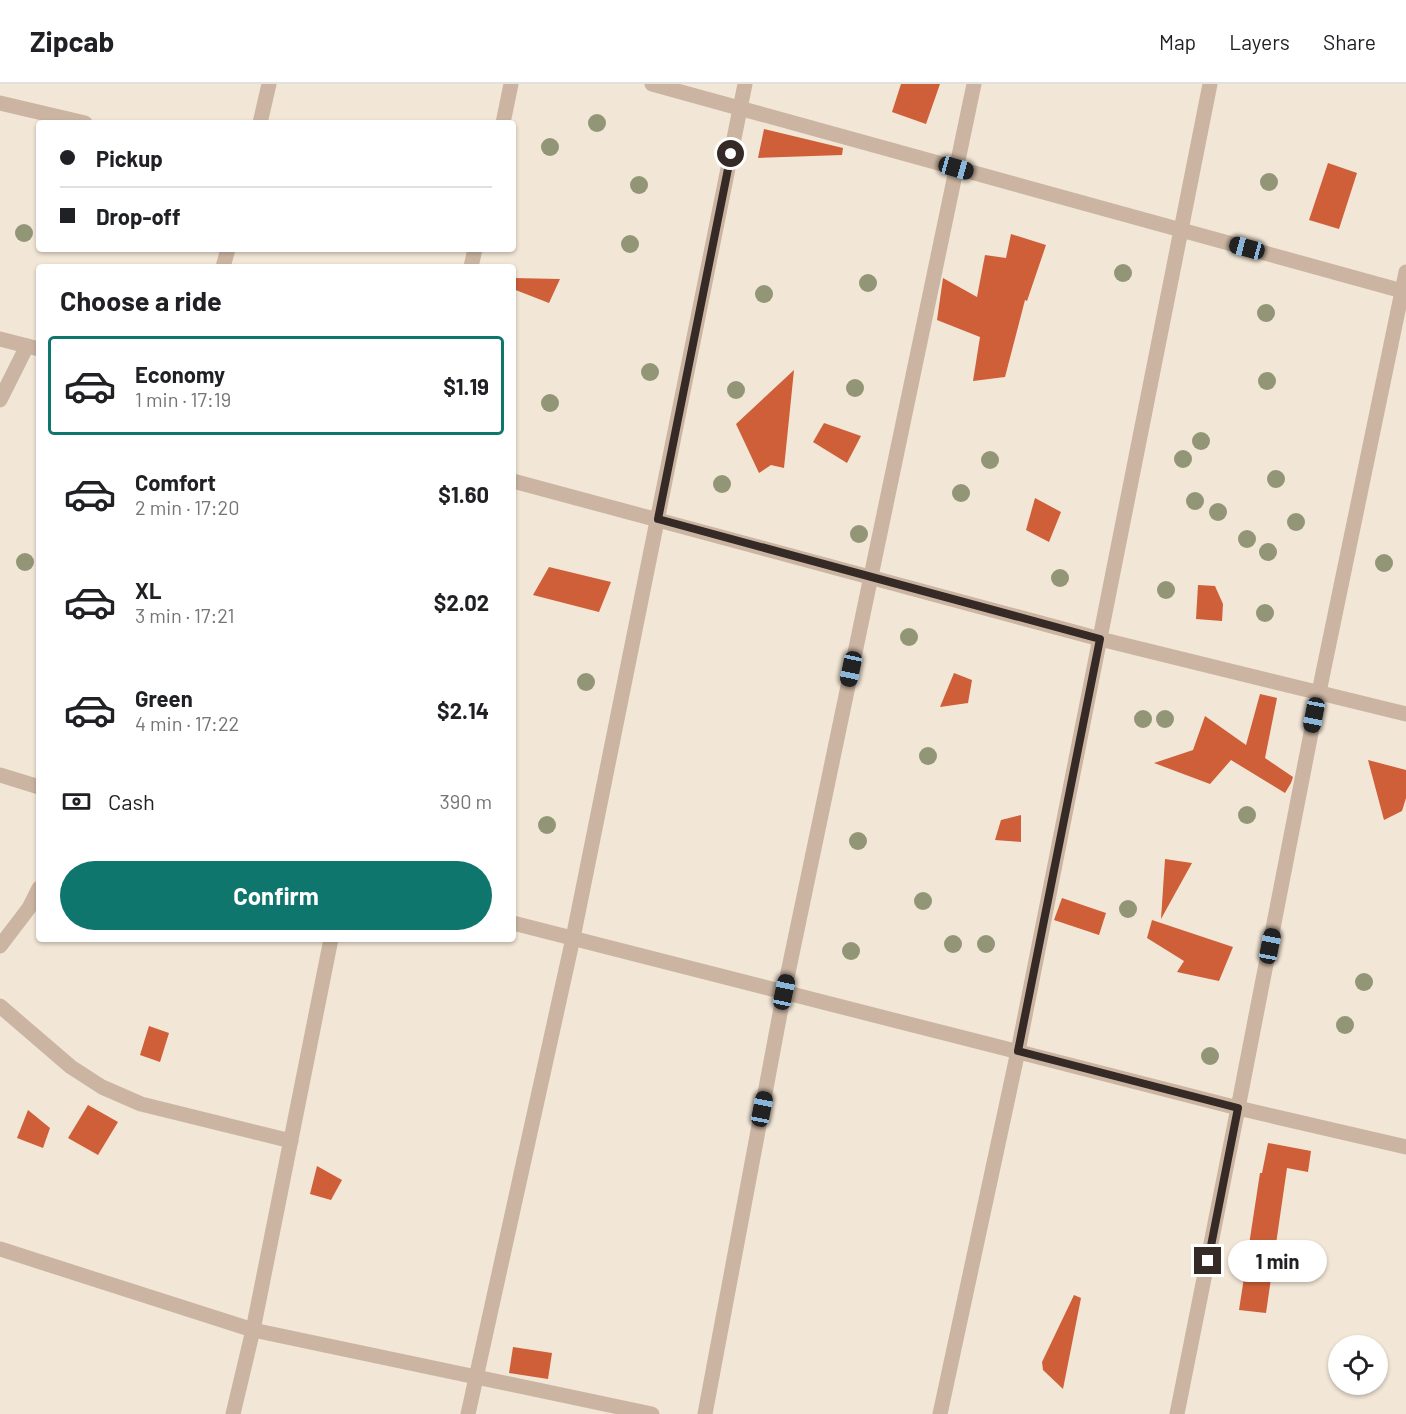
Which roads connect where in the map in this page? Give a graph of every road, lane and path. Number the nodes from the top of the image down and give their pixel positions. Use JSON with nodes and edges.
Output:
{"nodes":[{"id":1,"x":269,"y":84,"type":"edge"},
{"id":2,"x":511,"y":84,"type":"edge"},
{"id":3,"x":652,"y":84,"type":"edge"},
{"id":4,"x":745,"y":84,"type":"edge"},
{"id":5,"x":974,"y":84,"type":"edge"},
{"id":6,"x":1210,"y":84,"type":"edge"},
{"id":7,"x":0,"y":103,"type":"edge"},
{"id":8,"x":740,"y":108,"type":"junction"},
{"id":9,"x":72,"y":120,"type":"edge"},
{"id":10,"x":261,"y":120,"type":"edge"},
{"id":11,"x":504,"y":120,"type":"edge"},
{"id":12,"x":956,"y":168,"type":"junction"},
{"id":13,"x":1181,"y":230,"type":"junction"},
{"id":14,"x":1406,"y":273,"type":"edge"},
{"id":15,"x":1404,"y":291,"type":"edge"},
{"id":16,"x":0,"y":339,"type":"edge"},
{"id":17,"x":33,"y":348,"type":"edge"},
{"id":18,"x":0,"y":400,"type":"edge"},
{"id":19,"x":516,"y":482,"type":"edge"},
{"id":20,"x":658,"y":519,"type":"junction"},
{"id":21,"x":870,"y":577,"type":"junction"},
{"id":22,"x":1100,"y":639,"type":"junction"},
{"id":23,"x":1318,"y":692,"type":"junction"},
{"id":24,"x":1406,"y":714,"type":"edge"},
{"id":25,"x":0,"y":776,"type":"edge"},
{"id":26,"x":36,"y":786,"type":"edge"},
{"id":27,"x":36,"y":894,"type":"edge"},
{"id":28,"x":516,"y":924,"type":"edge"},
{"id":29,"x":573,"y":938,"type":"junction"},
{"id":30,"x":330,"y":942,"type":"edge"},
{"id":31,"x":0,"y":946,"type":"edge"},
{"id":32,"x":784,"y":992,"type":"junction"},
{"id":33,"x":0,"y":1006,"type":"edge"},
{"id":34,"x":1018,"y":1051,"type":"junction"},
{"id":35,"x":1238,"y":1108,"type":"junction"},
{"id":36,"x":291,"y":1141,"type":"junction"},
{"id":37,"x":1406,"y":1147,"type":"edge"},
{"id":38,"x":0,"y":1249,"type":"edge"},
{"id":39,"x":254,"y":1330,"type":"junction"},
{"id":40,"x":476,"y":1376,"type":"junction"},
{"id":41,"x":232,"y":1414,"type":"edge"},
{"id":42,"x":468,"y":1414,"type":"edge"},
{"id":43,"x":652,"y":1414,"type":"edge"},
{"id":44,"x":705,"y":1414,"type":"edge"},
{"id":45,"x":940,"y":1414,"type":"edge"},
{"id":46,"x":1176,"y":1414,"type":"edge"}],
"edges":[{"from":1,"to":10,"type":"street"},
{"from":2,"to":11,"type":"street"},
{"from":3,"to":8,"type":"street"},
{"from":4,"to":8,"type":"street"},
{"from":5,"to":12,"type":"street"},
{"from":6,"to":13,"type":"street"},
{"from":7,"to":9,"type":"street"},
{"from":8,"to":12,"type":"street"},
{"from":8,"to":20,"type":"street"},
{"from":12,"to":13,"type":"street"},
{"from":12,"to":21,"type":"street"},
{"from":13,"to":15,"type":"street"},
{"from":13,"to":22,"type":"street"},
{"from":14,"to":15,"type":"street"},
{"from":15,"to":23,"type":"street"},
{"from":16,"to":17,"type":"street"},
{"from":17,"to":18,"type":"street"},
{"from":19,"to":20,"type":"street"},
{"from":20,"to":21,"type":"street"},
{"from":20,"to":29,"type":"street"},
{"from":21,"to":22,"type":"street"},
{"from":21,"to":32,"type":"street"},
{"from":22,"to":23,"type":"street"},
{"from":22,"to":34,"type":"street"},
{"from":23,"to":24,"type":"street"},
{"from":23,"to":35,"type":"street"},
{"from":25,"to":26,"type":"street"},
{"from":27,"to":31,"type":"street"},
{"from":28,"to":29,"type":"street"},
{"from":29,"to":32,"type":"street"},
{"from":29,"to":40,"type":"street"},
{"from":30,"to":36,"type":"street"},
{"from":32,"to":34,"type":"street"},
{"from":32,"to":44,"type":"street"},
{"from":33,"to":36,"type":"street"},
{"from":34,"to":35,"type":"street"},
{"from":34,"to":45,"type":"street"},
{"from":35,"to":37,"type":"street"},
{"from":35,"to":46,"type":"street"},
{"from":36,"to":39,"type":"street"},
{"from":38,"to":39,"type":"street"},
{"from":39,"to":40,"type":"street"},
{"from":39,"to":41,"type":"street"},
{"from":40,"to":42,"type":"street"},
{"from":40,"to":43,"type":"street"}]}
